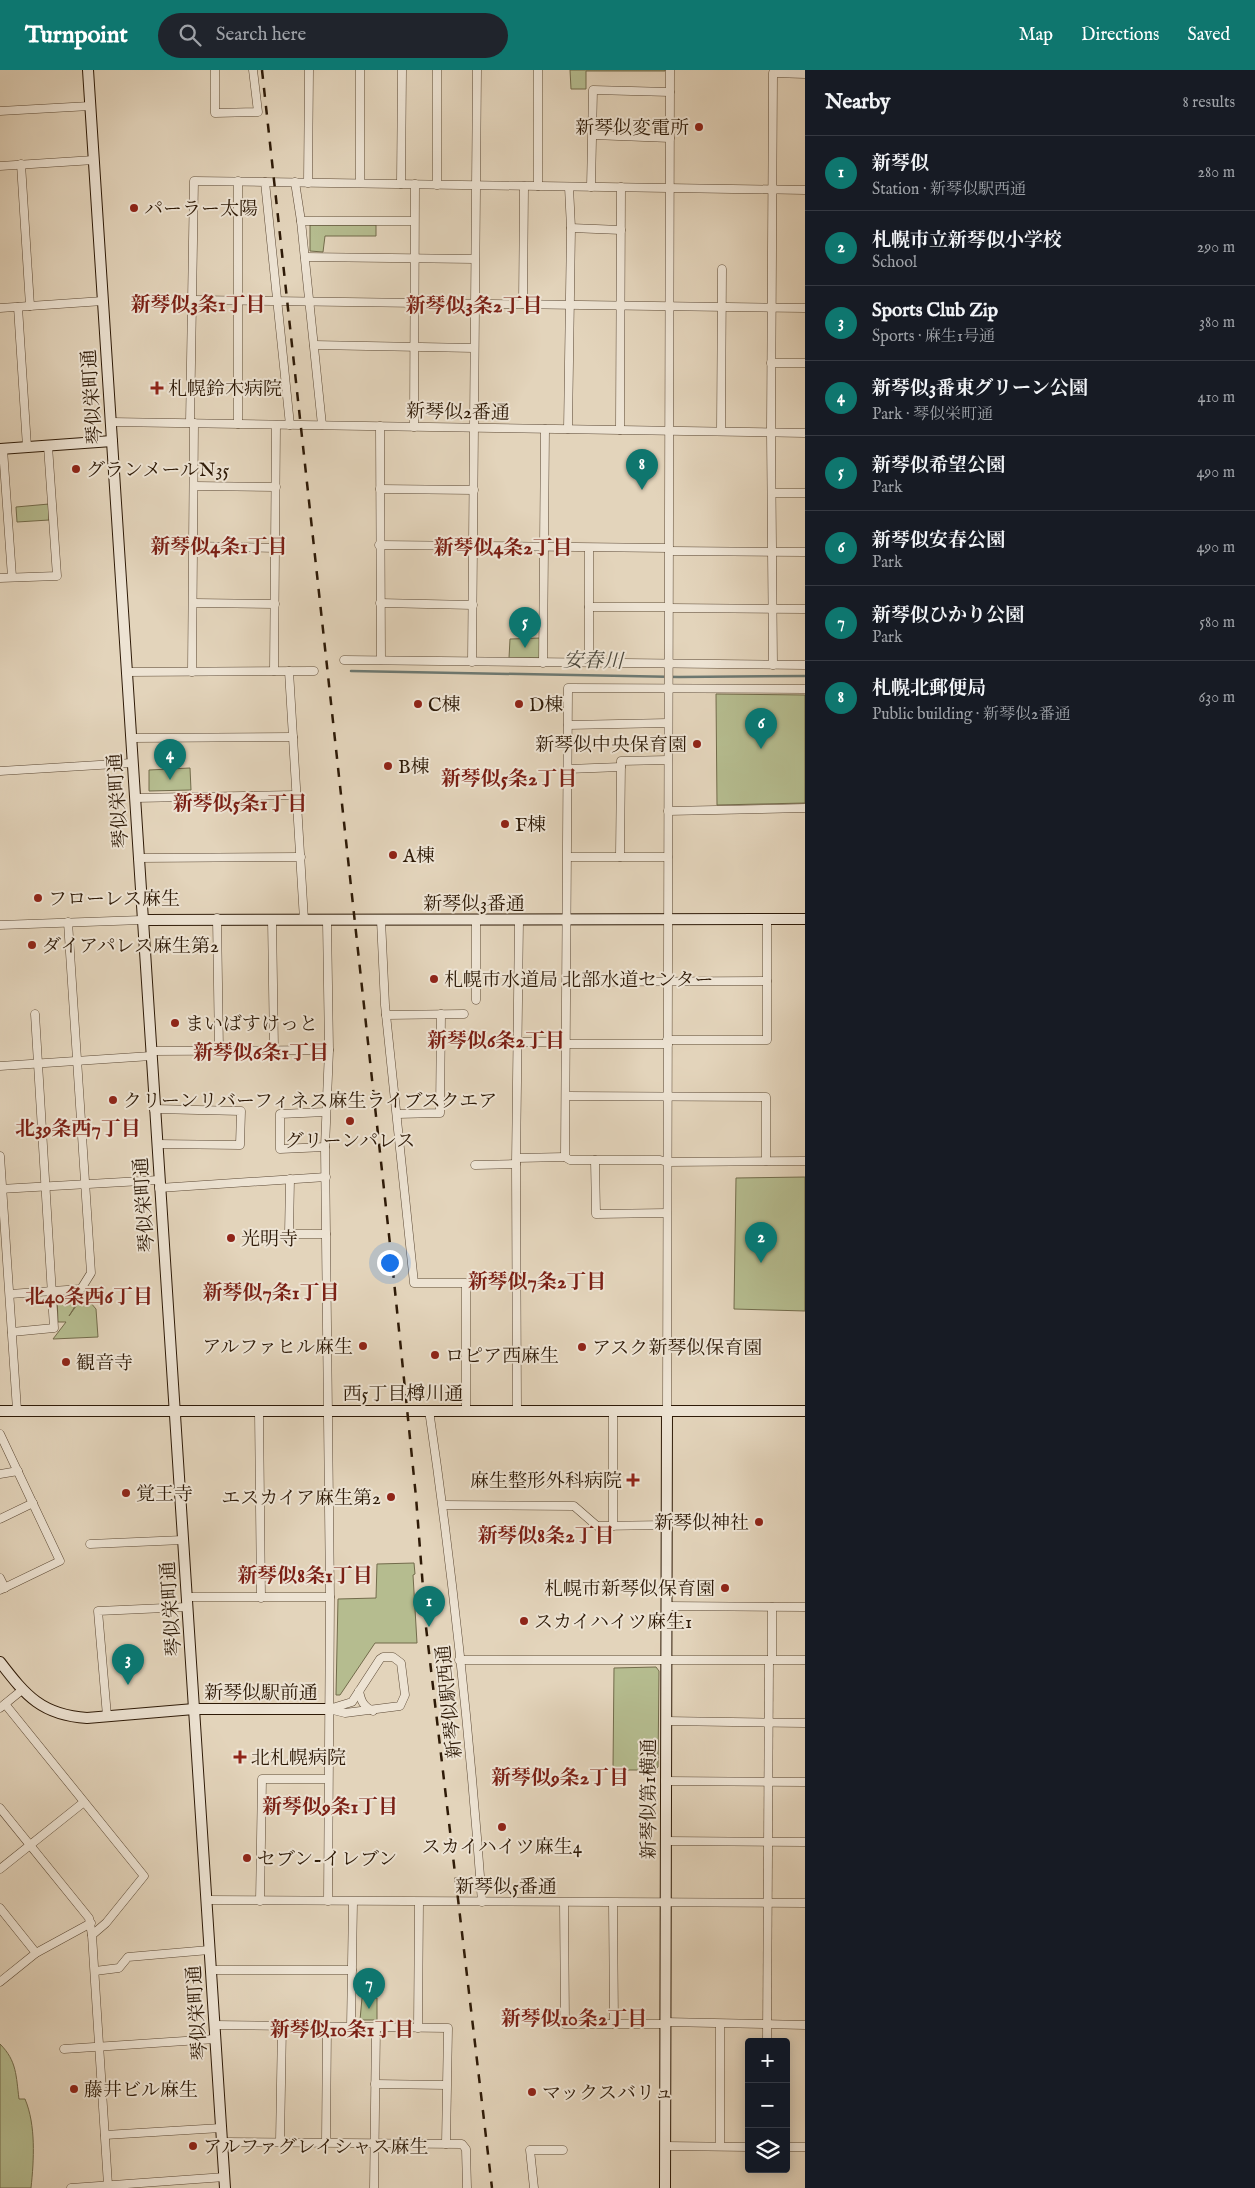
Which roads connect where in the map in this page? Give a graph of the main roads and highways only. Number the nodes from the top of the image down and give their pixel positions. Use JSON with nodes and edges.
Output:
{"nodes":[{"id":1,"x":88,"y":70,"type":"edge"},
{"id":2,"x":112,"y":441,"type":"junction"},
{"id":3,"x":1,"y":449,"type":"edge"},
{"id":4,"x":805,"y":919,"type":"edge"},
{"id":5,"x":142,"y":920,"type":"junction"},
{"id":6,"x":174,"y":1410,"type":"junction"},
{"id":7,"x":0,"y":1411,"type":"edge"},
{"id":8,"x":667,"y":1411,"type":"junction"},
{"id":9,"x":805,"y":1411,"type":"edge"},
{"id":10,"x":0,"y":1662,"type":"edge"},
{"id":11,"x":194,"y":1709,"type":"junction"},
{"id":12,"x":329,"y":1709,"type":"road end"},
{"id":13,"x":225,"y":2183,"type":"edge"},
{"id":14,"x":665,"y":2188,"type":"edge"}],
"edges":[{"from":1,"to":2,"type":"main road","name":"琴似栄町通"},
{"from":2,"to":3,"type":"main road"},
{"from":2,"to":5,"type":"main road","name":"琴似栄町通"},
{"from":4,"to":5,"type":"main road","name":"新琴似3番通"},
{"from":5,"to":6,"type":"main road","name":"琴似栄町通"},
{"from":6,"to":7,"type":"main road","name":"西5丁目樽川通"},
{"from":6,"to":8,"type":"main road","name":"西5丁目樽川通"},
{"from":6,"to":11,"type":"main road","name":"琴似栄町通"},
{"from":8,"to":9,"type":"main road","name":"西5丁目樽川通"},
{"from":8,"to":14,"type":"main road","name":"新琴似第1横通"},
{"from":10,"to":11,"type":"main road","name":"新琴似駅前通"},
{"from":11,"to":12,"type":"main road","name":"新琴似駅前通"},
{"from":11,"to":13,"type":"main road","name":"琴似栄町通"}]}
